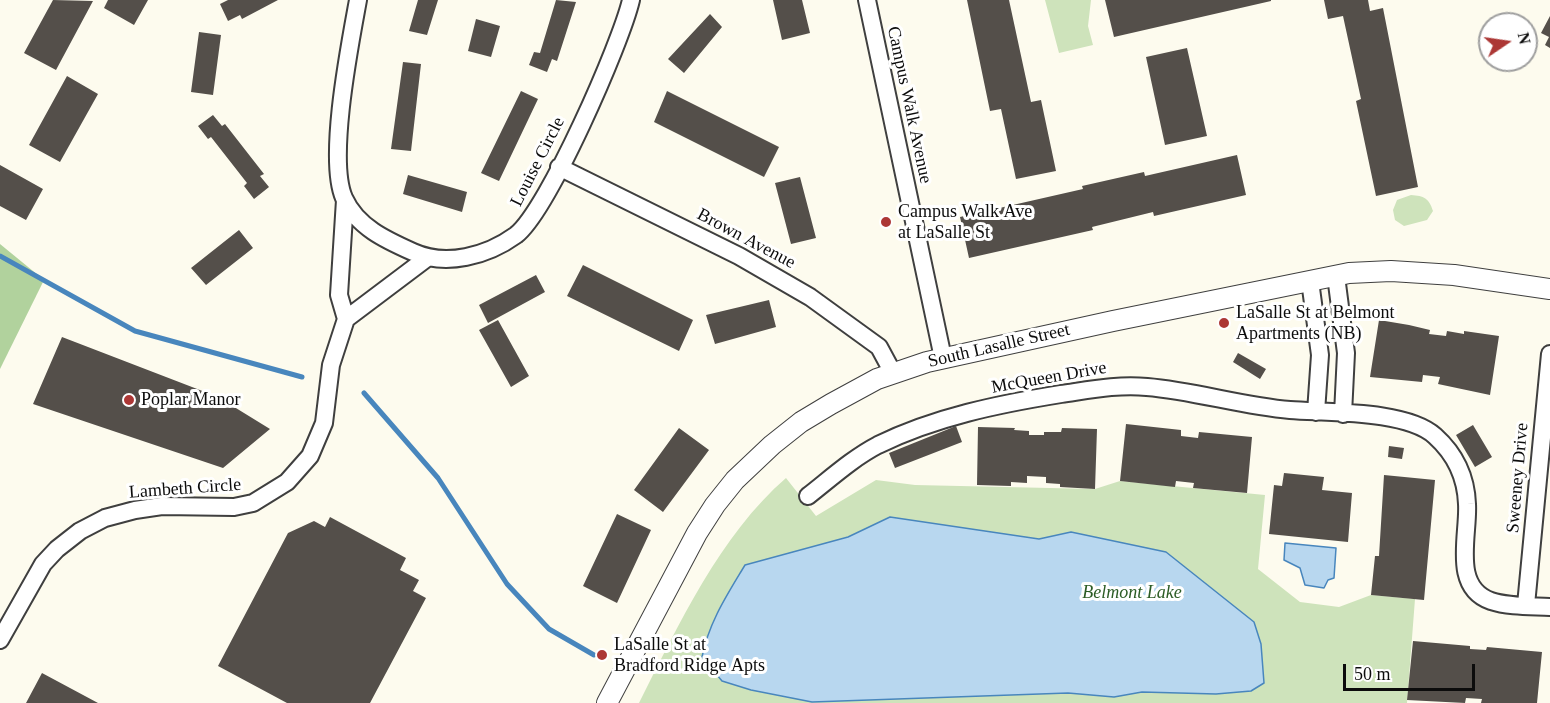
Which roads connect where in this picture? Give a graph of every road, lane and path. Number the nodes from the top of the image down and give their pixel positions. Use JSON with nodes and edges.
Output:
{"nodes":[{"id":1,"x":358,"y":0,"type":"edge"},
{"id":2,"x":631,"y":0,"type":"edge"},
{"id":3,"x":867,"y":0,"type":"edge"},
{"id":4,"x":559,"y":167,"type":"junction"},
{"id":5,"x":345,"y":200,"type":"junction"},
{"id":6,"x":427,"y":258,"type":"junction"},
{"id":7,"x":1336,"y":276,"type":"junction"},
{"id":8,"x":1310,"y":281,"type":"junction"},
{"id":9,"x":1550,"y":290,"type":"edge"},
{"id":10,"x":346,"y":320,"type":"junction"},
{"id":11,"x":1550,"y":354,"type":"edge"},
{"id":12,"x":944,"y":358,"type":"junction"},
{"id":13,"x":893,"y":373,"type":"junction"},
{"id":14,"x":1316,"y":412,"type":"junction"},
{"id":15,"x":1343,"y":414,"type":"junction"},
{"id":16,"x":808,"y":496,"type":"dead end"},
{"id":17,"x":1526,"y":605,"type":"junction"},
{"id":18,"x":1550,"y":608,"type":"edge"},
{"id":19,"x":0,"y":640,"type":"edge"},
{"id":20,"x":607,"y":703,"type":"edge"}],
"edges":[{"from":1,"to":5,"type":"street","name":"Louise Circle"},
{"from":2,"to":4,"type":"street","name":"Louise Circle"},
{"from":3,"to":12,"type":"street","name":"Campus Walk Avenue"},
{"from":4,"to":6,"type":"street","name":"Louise Circle"},
{"from":4,"to":13,"type":"street","name":"Brown Avenue"},
{"from":5,"to":6,"type":"street","name":"Louise Circle"},
{"from":5,"to":10,"type":"street"},
{"from":6,"to":10,"type":"street"},
{"from":7,"to":8,"type":"street","name":"South Lasalle Street"},
{"from":7,"to":9,"type":"street","name":"South Lasalle Street"},
{"from":7,"to":15,"type":"street"},
{"from":8,"to":12,"type":"street","name":"South Lasalle Street"},
{"from":8,"to":14,"type":"street"},
{"from":10,"to":19,"type":"street","name":"Lambeth Circle"},
{"from":11,"to":17,"type":"street","name":"Sweeney Drive"},
{"from":12,"to":13,"type":"street","name":"South Lasalle Street"},
{"from":13,"to":20,"type":"street","name":"South Lasalle Street"},
{"from":14,"to":15,"type":"street","name":"McQueen Drive"},
{"from":14,"to":16,"type":"street","name":"McQueen Drive"},
{"from":15,"to":17,"type":"street","name":"McQueen Drive"},
{"from":17,"to":18,"type":"street","name":"McQueen Drive"}]}
